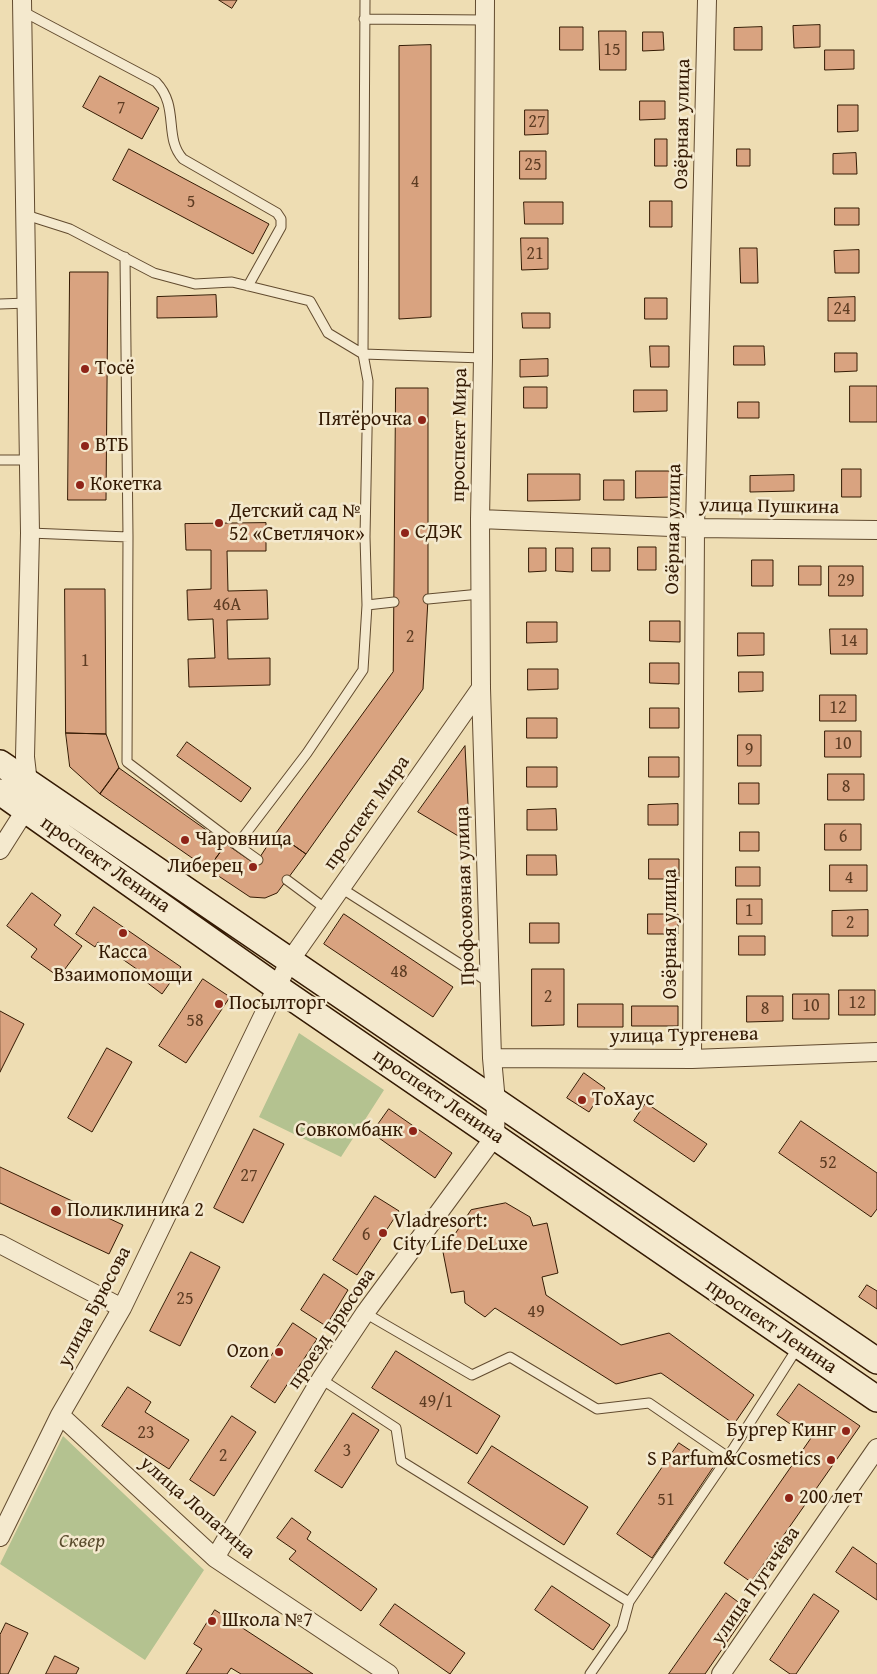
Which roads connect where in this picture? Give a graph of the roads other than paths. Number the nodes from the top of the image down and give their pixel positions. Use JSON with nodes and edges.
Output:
{"nodes":[{"id":1,"x":365,"y":0,"type":"edge"},
{"id":2,"x":485,"y":0,"type":"edge"},
{"id":3,"x":707,"y":0,"type":"edge"},
{"id":4,"x":22,"y":6,"type":"edge"},
{"id":5,"x":364,"y":19,"type":"junction"},
{"id":6,"x":485,"y":20,"type":"junction"},
{"id":7,"x":26,"y":215,"type":"junction"},
{"id":8,"x":125,"y":257,"type":"junction"},
{"id":9,"x":248,"y":286,"type":"junction"},
{"id":10,"x":27,"y":303,"type":"junction"},
{"id":11,"x":0,"y":304,"type":"edge"},
{"id":12,"x":363,"y":354,"type":"junction"},
{"id":13,"x":483,"y":358,"type":"junction"},
{"id":14,"x":0,"y":460,"type":"edge"},
{"id":15,"x":29,"y":460,"type":"junction"},
{"id":16,"x":480,"y":519,"type":"junction"},
{"id":17,"x":695,"y":528,"type":"junction"},
{"id":18,"x":877,"y":530,"type":"edge"},
{"id":19,"x":30,"y":533,"type":"junction"},
{"id":20,"x":128,"y":537,"type":"junction"},
{"id":21,"x":480,"y":594,"type":"junction"},
{"id":22,"x":428,"y":599,"type":"dead end"},
{"id":23,"x":394,"y":602,"type":"dead end"},
{"id":24,"x":367,"y":605,"type":"junction"},
{"id":25,"x":480,"y":688,"type":"junction"},
{"id":26,"x":0,"y":763,"type":"edge"},
{"id":27,"x":28,"y":783,"type":"junction"},
{"id":28,"x":0,"y":792,"type":"edge"},
{"id":29,"x":26,"y":809,"type":"junction"},
{"id":30,"x":238,"y":845,"type":"junction"},
{"id":31,"x":0,"y":850,"type":"edge"},
{"id":32,"x":258,"y":860,"type":"dead end"},
{"id":33,"x":287,"y":880,"type":"dead end"},
{"id":34,"x":340,"y":888,"type":"junction"},
{"id":35,"x":326,"y":909,"type":"junction"},
{"id":36,"x":290,"y":962,"type":"junction"},
{"id":37,"x":490,"y":983,"type":"junction"},
{"id":38,"x":278,"y":988,"type":"junction"},
{"id":39,"x":877,"y":1052,"type":"edge"},
{"id":40,"x":492,"y":1058,"type":"junction"},
{"id":41,"x":692,"y":1059,"type":"junction"},
{"id":42,"x":496,"y":1102,"type":"junction"},
{"id":43,"x":495,"y":1136,"type":"junction"},
{"id":44,"x":0,"y":1244,"type":"edge"},
{"id":45,"x":122,"y":1308,"type":"junction"},
{"id":46,"x":365,"y":1313,"type":"junction"},
{"id":47,"x":799,"y":1347,"type":"junction"},
{"id":48,"x":877,"y":1361,"type":"edge"},
{"id":49,"x":321,"y":1378,"type":"junction"},
{"id":50,"x":877,"y":1399,"type":"edge"},
{"id":51,"x":60,"y":1415,"type":"junction"},
{"id":52,"x":877,"y":1448,"type":"edge"},
{"id":53,"x":728,"y":1457,"type":"junction"},
{"id":54,"x":0,"y":1537,"type":"edge"},
{"id":55,"x":215,"y":1558,"type":"junction"},
{"id":56,"x":629,"y":1602,"type":"junction"},
{"id":57,"x":389,"y":1674,"type":"edge"},
{"id":58,"x":590,"y":1674,"type":"edge"},
{"id":59,"x":721,"y":1674,"type":"edge"}],
"edges":[{"from":1,"to":5,"type":"lane"},
{"from":2,"to":6,"type":"street","name":"проспект Мира"},
{"from":3,"to":17,"type":"street","name":"Озёрная улица"},
{"from":4,"to":7,"type":"street"},
{"from":4,"to":9,"type":"lane"},
{"from":5,"to":6,"type":"lane"},
{"from":5,"to":12,"type":"lane"},
{"from":6,"to":13,"type":"street","name":"проспект Мира"},
{"from":7,"to":8,"type":"lane"},
{"from":7,"to":10,"type":"street"},
{"from":8,"to":9,"type":"lane"},
{"from":8,"to":20,"type":"lane"},
{"from":9,"to":12,"type":"lane"},
{"from":10,"to":11,"type":"lane"},
{"from":10,"to":15,"type":"street"},
{"from":12,"to":13,"type":"lane"},
{"from":12,"to":24,"type":"lane"},
{"from":13,"to":16,"type":"street","name":"проспект Мира"},
{"from":14,"to":15,"type":"lane"},
{"from":15,"to":19,"type":"street"},
{"from":16,"to":17,"type":"street","name":"улица Пушкина"},
{"from":16,"to":21,"type":"street","name":"проспект Мира"},
{"from":17,"to":18,"type":"street","name":"улица Пушкина"},
{"from":17,"to":41,"type":"street","name":"Озёрная улица"},
{"from":19,"to":20,"type":"lane"},
{"from":19,"to":27,"type":"street"},
{"from":20,"to":30,"type":"lane"},
{"from":21,"to":22,"type":"lane"},
{"from":21,"to":25,"type":"street","name":"проспект Мира"},
{"from":23,"to":24,"type":"lane"},
{"from":24,"to":30,"type":"lane"},
{"from":25,"to":34,"type":"street","name":"проспект Мира"},
{"from":25,"to":37,"type":"street","name":"Профсоюзная улица"},
{"from":26,"to":27,"type":"main road","name":"проспект Ленина"},
{"from":27,"to":29,"type":"street"},
{"from":27,"to":36,"type":"main road","name":"проспект Ленина"},
{"from":28,"to":29,"type":"main road","name":"проспект Ленина"},
{"from":29,"to":31,"type":"street"},
{"from":29,"to":38,"type":"main road","name":"проспект Ленина"},
{"from":30,"to":32,"type":"lane"},
{"from":33,"to":35,"type":"lane"},
{"from":34,"to":35,"type":"street","name":"проспект Мира"},
{"from":34,"to":37,"type":"lane"},
{"from":35,"to":36,"type":"street","name":"проспект Мира"},
{"from":36,"to":38,"type":"street","name":"проспект Мира"},
{"from":36,"to":42,"type":"main road","name":"проспект Ленина"},
{"from":37,"to":40,"type":"street","name":"Профсоюзная улица"},
{"from":38,"to":43,"type":"main road","name":"проспект Ленина"},
{"from":38,"to":45,"type":"street","name":"улица Брюсова"},
{"from":39,"to":41,"type":"street","name":"улица Тургенева"},
{"from":40,"to":41,"type":"street","name":"улица Тургенева"},
{"from":40,"to":42,"type":"street","name":"Профсоюзная улица"},
{"from":42,"to":43,"type":"street"},
{"from":42,"to":48,"type":"main road","name":"проспект Ленина"},
{"from":43,"to":46,"type":"street","name":"проезд Брюсова"},
{"from":43,"to":47,"type":"main road","name":"проспект Ленина"},
{"from":44,"to":45,"type":"street"},
{"from":45,"to":51,"type":"street","name":"улица Брюсова"},
{"from":46,"to":49,"type":"street","name":"проезд Брюсова"},
{"from":46,"to":53,"type":"lane"},
{"from":47,"to":50,"type":"main road","name":"проспект Ленина"},
{"from":47,"to":53,"type":"lane"},
{"from":49,"to":55,"type":"street","name":"проезд Брюсова"},
{"from":49,"to":56,"type":"lane"},
{"from":51,"to":54,"type":"street","name":"улица Брюсова"},
{"from":51,"to":55,"type":"street","name":"улица Лопатина"},
{"from":52,"to":59,"type":"street","name":"улица Пугачёва"},
{"from":53,"to":56,"type":"lane"},
{"from":55,"to":57,"type":"street","name":"улица Лопатина"},
{"from":56,"to":58,"type":"lane"}]}
